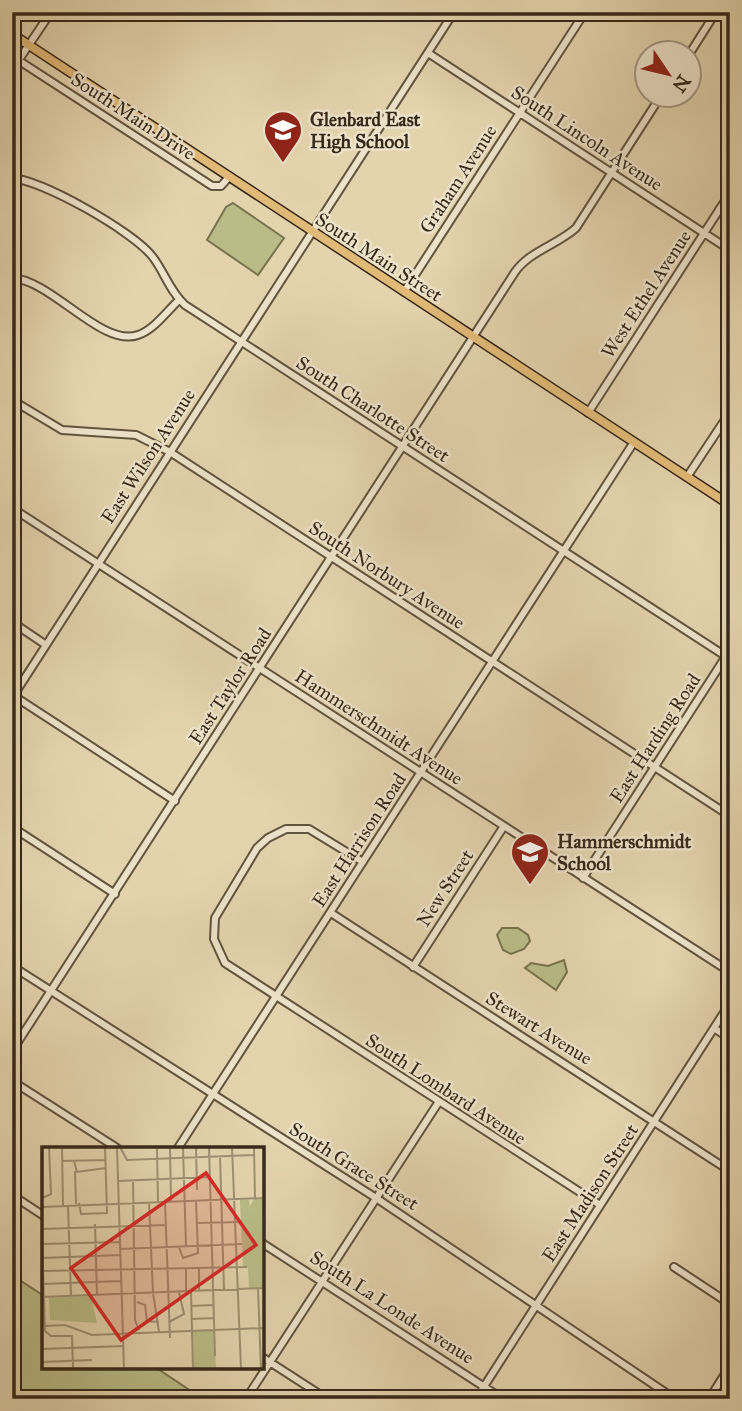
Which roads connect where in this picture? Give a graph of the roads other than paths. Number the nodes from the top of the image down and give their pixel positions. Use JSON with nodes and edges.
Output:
{"nodes":[{"id":1,"x":51,"y":12,"type":"edge"},
{"id":2,"x":454,"y":12,"type":"edge"},
{"id":3,"x":585,"y":12,"type":"edge"},
{"id":4,"x":716,"y":12,"type":"edge"},
{"id":5,"x":12,"y":34,"type":"edge"},
{"id":6,"x":699,"y":38,"type":"edge"},
{"id":7,"x":29,"y":45,"type":"junction"},
{"id":8,"x":428,"y":53,"type":"junction"},
{"id":9,"x":18,"y":61,"type":"junction"},
{"id":10,"x":12,"y":70,"type":"edge"},
{"id":11,"x":653,"y":108,"type":"edge"},
{"id":12,"x":520,"y":113,"type":"junction"},
{"id":13,"x":612,"y":173,"type":"junction"},
{"id":14,"x":229,"y":177,"type":"junction"},
{"id":15,"x":12,"y":178,"type":"edge"},
{"id":16,"x":730,"y":192,"type":"edge"},
{"id":17,"x":311,"y":232,"type":"junction"},
{"id":18,"x":704,"y":233,"type":"junction"},
{"id":19,"x":730,"y":250,"type":"edge"},
{"id":20,"x":12,"y":278,"type":"edge"},
{"id":21,"x":404,"y":292,"type":"junction"},
{"id":22,"x":179,"y":300,"type":"junction"},
{"id":23,"x":474,"y":338,"type":"junction"},
{"id":24,"x":241,"y":341,"type":"junction"},
{"id":25,"x":12,"y":400,"type":"edge"},
{"id":26,"x":730,"y":412,"type":"edge"},
{"id":27,"x":588,"y":413,"type":"junction"},
{"id":28,"x":634,"y":442,"type":"junction"},
{"id":29,"x":402,"y":447,"type":"junction"},
{"id":30,"x":170,"y":452,"type":"junction"},
{"id":31,"x":687,"y":477,"type":"junction"},
{"id":32,"x":730,"y":505,"type":"edge"},
{"id":33,"x":12,"y":508,"type":"edge"},
{"id":34,"x":564,"y":552,"type":"junction"},
{"id":35,"x":332,"y":558,"type":"junction"},
{"id":36,"x":98,"y":563,"type":"junction"},
{"id":37,"x":12,"y":622,"type":"edge"},
{"id":38,"x":46,"y":645,"type":"junction"},
{"id":39,"x":728,"y":656,"type":"edge"},
{"id":40,"x":493,"y":664,"type":"junction"},
{"id":41,"x":260,"y":669,"type":"junction"},
{"id":42,"x":13,"y":697,"type":"edge"},
{"id":43,"x":654,"y":768,"type":"junction"},
{"id":44,"x":421,"y":773,"type":"junction"},
{"id":45,"x":175,"y":801,"type":"junction"},
{"id":46,"x":730,"y":816,"type":"edge"},
{"id":47,"x":503,"y":826,"type":"junction"},
{"id":48,"x":12,"y":827,"type":"edge"},
{"id":49,"x":363,"y":862,"type":"junction"},
{"id":50,"x":583,"y":878,"type":"junction"},
{"id":51,"x":115,"y":894,"type":"junction"},
{"id":52,"x":331,"y":913,"type":"junction"},
{"id":53,"x":12,"y":967,"type":"edge"},
{"id":54,"x":413,"y":967,"type":"junction"},
{"id":55,"x":730,"y":972,"type":"edge"},
{"id":56,"x":50,"y":991,"type":"junction"},
{"id":57,"x":276,"y":999,"type":"junction"},
{"id":58,"x":730,"y":1003,"type":"edge"},
{"id":59,"x":713,"y":1028,"type":"junction"},
{"id":60,"x":730,"y":1039,"type":"edge"},
{"id":61,"x":12,"y":1051,"type":"edge"},
{"id":62,"x":12,"y":1081,"type":"edge"},
{"id":63,"x":212,"y":1096,"type":"junction"},
{"id":64,"x":438,"y":1103,"type":"junction"},
{"id":65,"x":655,"y":1120,"type":"junction"},
{"id":66,"x":114,"y":1147,"type":"edge"},
{"id":67,"x":179,"y":1147,"type":"edge"},
{"id":68,"x":730,"y":1171,"type":"edge"},
{"id":69,"x":12,"y":1195,"type":"edge"},
{"id":70,"x":376,"y":1198,"type":"junction"},
{"id":71,"x":600,"y":1206,"type":"junction"},
{"id":72,"x":42,"y":1215,"type":"edge"},
{"id":73,"x":264,"y":1244,"type":"edge"},
{"id":74,"x":674,"y":1267,"type":"dead end"},
{"id":75,"x":322,"y":1281,"type":"junction"},
{"id":76,"x":538,"y":1304,"type":"junction"},
{"id":77,"x":730,"y":1304,"type":"edge"},
{"id":78,"x":264,"y":1358,"type":"edge"},
{"id":79,"x":270,"y":1362,"type":"junction"},
{"id":80,"x":730,"y":1366,"type":"edge"},
{"id":81,"x":484,"y":1385,"type":"junction"},
{"id":82,"x":246,"y":1399,"type":"edge"},
{"id":83,"x":327,"y":1399,"type":"edge"},
{"id":84,"x":476,"y":1399,"type":"edge"},
{"id":85,"x":503,"y":1399,"type":"edge"},
{"id":86,"x":675,"y":1399,"type":"edge"},
{"id":87,"x":709,"y":1399,"type":"edge"}],
"edges":[{"from":1,"to":7,"type":"street"},
{"from":2,"to":8,"type":"street","name":"East Wilson Avenue"},
{"from":3,"to":12,"type":"street","name":"Graham Avenue"},
{"from":4,"to":6,"type":"street"},
{"from":5,"to":7,"type":"main road","name":"South Main Street"},
{"from":7,"to":9,"type":"street"},
{"from":7,"to":14,"type":"main road","name":"South Main Street"},
{"from":8,"to":12,"type":"street","name":"South Lincoln Avenue"},
{"from":8,"to":17,"type":"street","name":"East Wilson Avenue"},
{"from":9,"to":10,"type":"street"},
{"from":9,"to":14,"type":"street","name":"South Main Drive"},
{"from":11,"to":13,"type":"street","name":"East Taylor Road"},
{"from":12,"to":13,"type":"street","name":"South Lincoln Avenue"},
{"from":12,"to":21,"type":"street","name":"Graham Avenue"},
{"from":13,"to":18,"type":"street","name":"South Lincoln Avenue"},
{"from":13,"to":23,"type":"street","name":"East Taylor Road"},
{"from":14,"to":17,"type":"main road","name":"South Main Street"},
{"from":15,"to":22,"type":"street","name":"South Charlotte Street"},
{"from":16,"to":18,"type":"street","name":"West Ethel Avenue"},
{"from":17,"to":21,"type":"main road","name":"South Main Street"},
{"from":17,"to":24,"type":"street","name":"East Wilson Avenue"},
{"from":18,"to":19,"type":"street","name":"South Lincoln Avenue"},
{"from":18,"to":27,"type":"street","name":"West Ethel Avenue"},
{"from":20,"to":22,"type":"street"},
{"from":21,"to":23,"type":"main road","name":"South Main Street"},
{"from":22,"to":24,"type":"street","name":"South Charlotte Street"},
{"from":23,"to":27,"type":"main road","name":"South Main Street"},
{"from":23,"to":29,"type":"street","name":"East Taylor Road"},
{"from":24,"to":29,"type":"street","name":"South Charlotte Street"},
{"from":24,"to":30,"type":"street","name":"East Wilson Avenue"},
{"from":25,"to":30,"type":"street","name":"South Norbury Avenue"},
{"from":26,"to":31,"type":"street"},
{"from":27,"to":28,"type":"main road","name":"South Main Street"},
{"from":28,"to":31,"type":"main road","name":"South Main Street"},
{"from":28,"to":34,"type":"street","name":"East Harrison Road"},
{"from":29,"to":34,"type":"street","name":"South Charlotte Street"},
{"from":29,"to":35,"type":"street","name":"East Taylor Road"},
{"from":30,"to":35,"type":"street","name":"South Norbury Avenue"},
{"from":30,"to":36,"type":"street","name":"East Wilson Avenue"},
{"from":31,"to":32,"type":"main road","name":"South Main Street"},
{"from":33,"to":36,"type":"street","name":"Hammerschmidt Avenue"},
{"from":34,"to":39,"type":"street","name":"South Charlotte Street"},
{"from":34,"to":40,"type":"street","name":"East Harrison Road"},
{"from":35,"to":40,"type":"street","name":"South Norbury Avenue"},
{"from":35,"to":41,"type":"street","name":"East Taylor Road"},
{"from":36,"to":38,"type":"street","name":"East Wilson Avenue"},
{"from":36,"to":41,"type":"street","name":"Hammerschmidt Avenue"},
{"from":37,"to":38,"type":"street"},
{"from":38,"to":42,"type":"street","name":"East Wilson Avenue"},
{"from":39,"to":43,"type":"street","name":"East Harding Road"},
{"from":40,"to":43,"type":"street","name":"South Norbury Avenue"},
{"from":40,"to":44,"type":"street","name":"East Harrison Road"},
{"from":41,"to":44,"type":"street","name":"Hammerschmidt Avenue"},
{"from":41,"to":45,"type":"street","name":"East Taylor Road"},
{"from":42,"to":45,"type":"street"},
{"from":43,"to":46,"type":"street","name":"South Norbury Avenue"},
{"from":43,"to":50,"type":"street","name":"East Harding Road"},
{"from":44,"to":47,"type":"street","name":"Hammerschmidt Avenue"},
{"from":44,"to":49,"type":"street","name":"East Harrison Road"},
{"from":45,"to":51,"type":"street","name":"East Taylor Road"},
{"from":47,"to":50,"type":"street","name":"Hammerschmidt Avenue"},
{"from":47,"to":54,"type":"street","name":"New Street"},
{"from":48,"to":51,"type":"street"},
{"from":49,"to":52,"type":"street","name":"East Harrison Road"},
{"from":49,"to":57,"type":"street","name":"South Lombard Avenue"},
{"from":50,"to":55,"type":"street","name":"Hammerschmidt Avenue"},
{"from":51,"to":56,"type":"street","name":"East Taylor Road"},
{"from":52,"to":54,"type":"street","name":"Stewart Avenue"},
{"from":52,"to":57,"type":"street","name":"East Harrison Road"},
{"from":53,"to":56,"type":"street","name":"South Grace Street"},
{"from":54,"to":65,"type":"street","name":"Stewart Avenue"},
{"from":56,"to":61,"type":"street","name":"East Taylor Road"},
{"from":56,"to":63,"type":"street","name":"South Grace Street"},
{"from":57,"to":63,"type":"street","name":"East Harrison Road"},
{"from":57,"to":64,"type":"street","name":"South Lombard Avenue"},
{"from":58,"to":59,"type":"street","name":"East Madison Street"},
{"from":59,"to":60,"type":"street"},
{"from":59,"to":65,"type":"street","name":"East Madison Street"},
{"from":62,"to":66,"type":"street"},
{"from":63,"to":67,"type":"street","name":"East Harrison Road"},
{"from":63,"to":70,"type":"street","name":"South Grace Street"},
{"from":64,"to":70,"type":"street"},
{"from":64,"to":71,"type":"street","name":"South Lombard Avenue"},
{"from":65,"to":68,"type":"street","name":"Stewart Avenue"},
{"from":65,"to":71,"type":"street","name":"East Madison Street"},
{"from":69,"to":72,"type":"street"},
{"from":70,"to":75,"type":"street"},
{"from":70,"to":76,"type":"street","name":"South Grace Street"},
{"from":71,"to":76,"type":"street","name":"East Madison Street"},
{"from":73,"to":75,"type":"street","name":"South La Londe Avenue"},
{"from":74,"to":77,"type":"street"},
{"from":75,"to":79,"type":"street"},
{"from":75,"to":81,"type":"street","name":"South La Londe Avenue"},
{"from":76,"to":81,"type":"street","name":"East Madison Street"},
{"from":76,"to":86,"type":"street","name":"South Grace Street"},
{"from":78,"to":79,"type":"street"},
{"from":79,"to":82,"type":"street"},
{"from":79,"to":83,"type":"street"},
{"from":80,"to":87,"type":"street"},
{"from":81,"to":84,"type":"street","name":"East Madison Street"},
{"from":81,"to":85,"type":"street","name":"South La Londe Avenue"}]}
